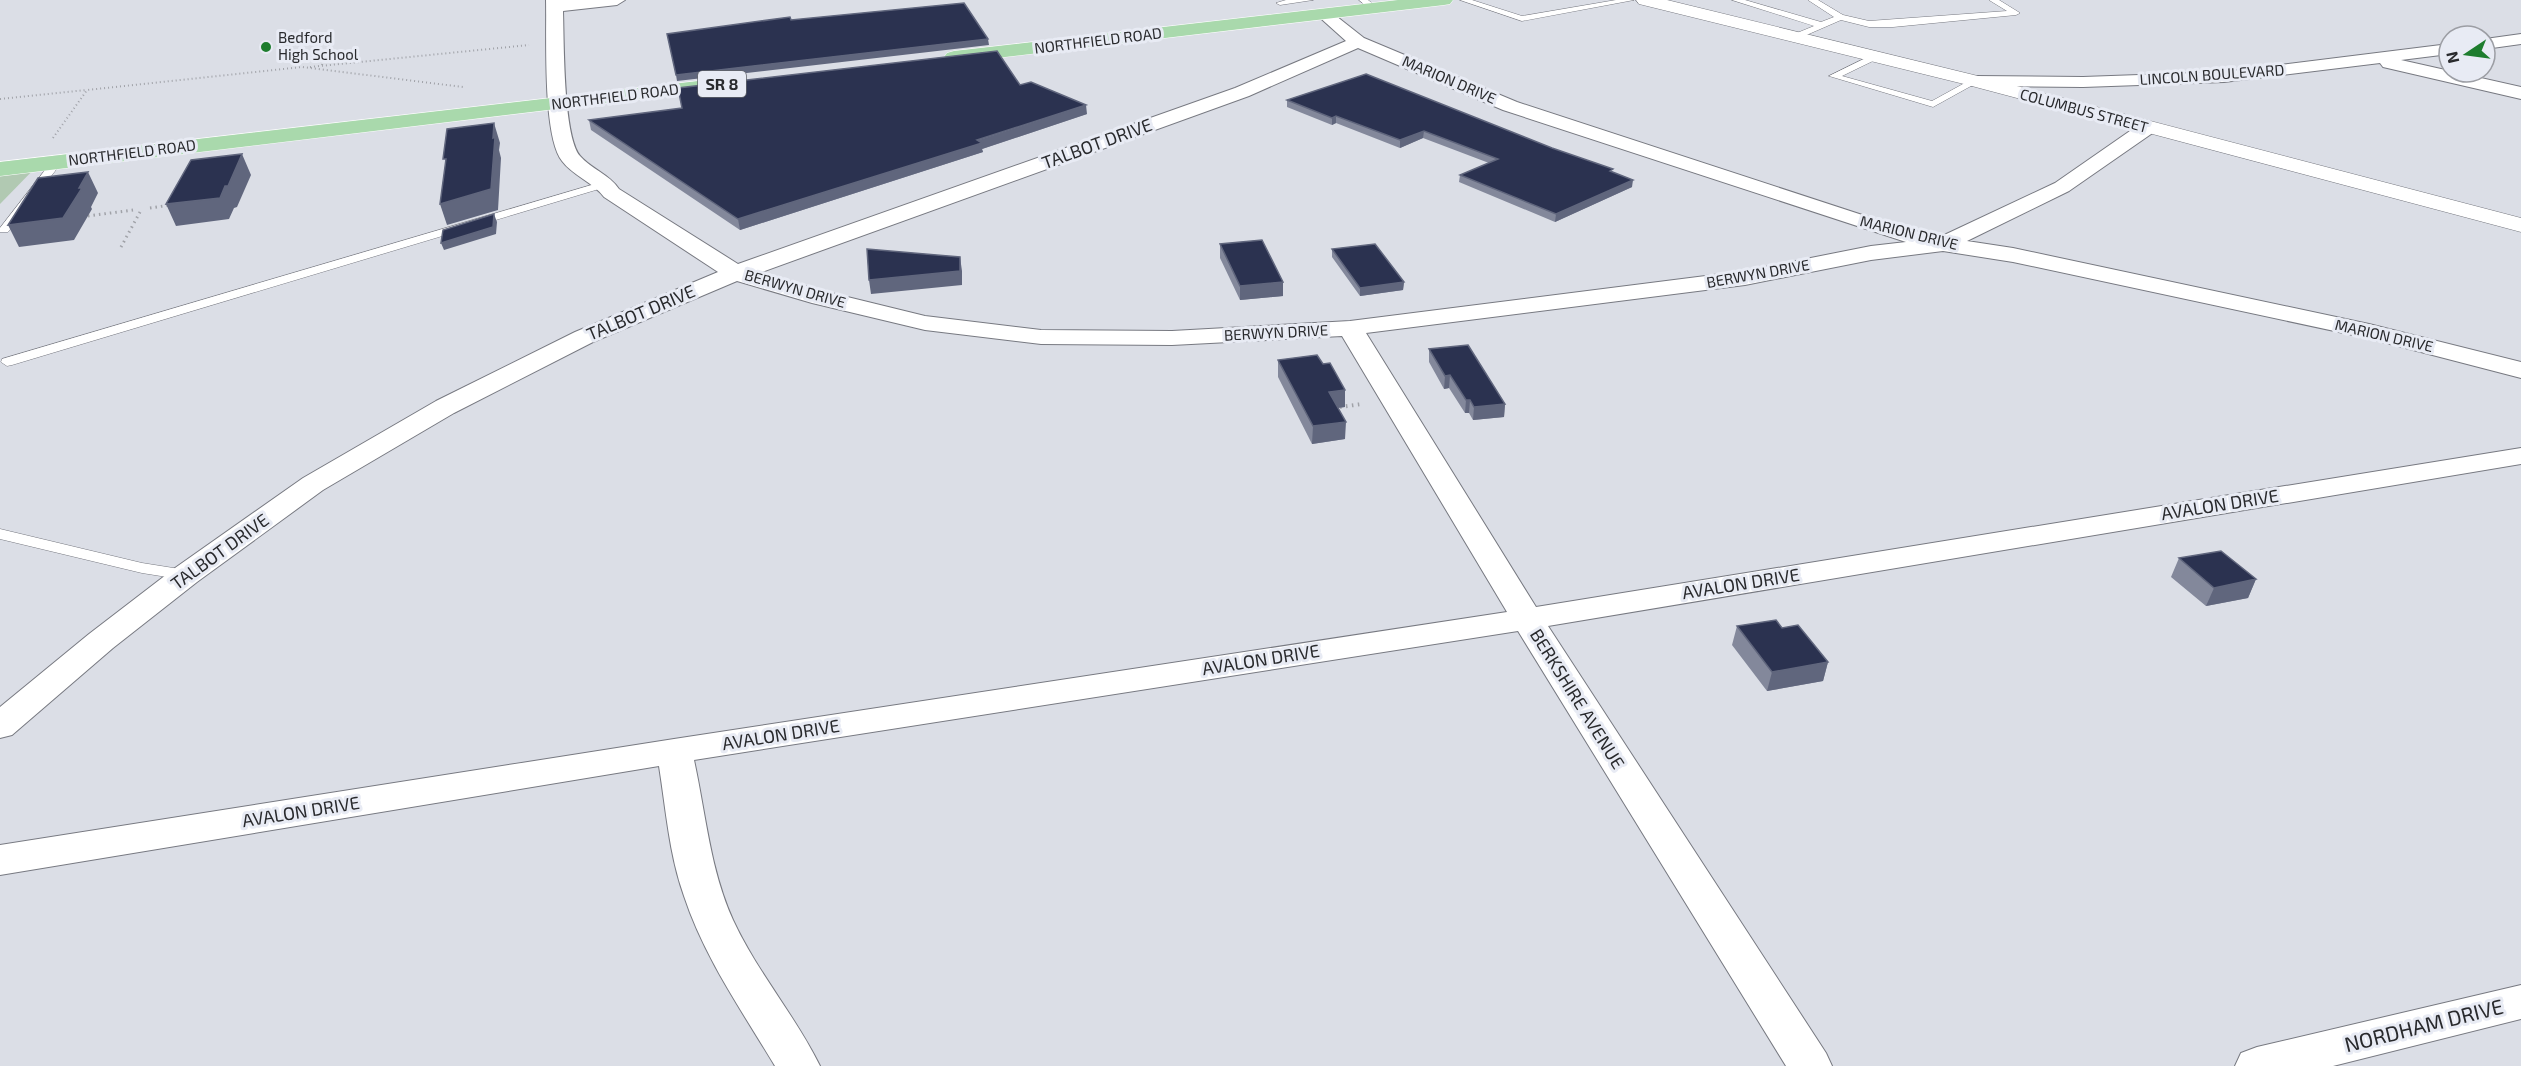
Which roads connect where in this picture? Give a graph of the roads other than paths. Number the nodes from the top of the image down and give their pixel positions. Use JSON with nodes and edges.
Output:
{"nodes":[{"id":1,"x":617,"y":0,"type":"edge"},
{"id":2,"x":1444,"y":0,"type":"edge"},
{"id":3,"x":1464,"y":0,"type":"edge"},
{"id":4,"x":1630,"y":0,"type":"edge"},
{"id":5,"x":1646,"y":0,"type":"edge"},
{"id":6,"x":1736,"y":0,"type":"edge"},
{"id":7,"x":1812,"y":0,"type":"edge"},
{"id":8,"x":1994,"y":0,"type":"edge"},
{"id":9,"x":1278,"y":2,"type":"edge"},
{"id":10,"x":1379,"y":3,"type":"edge"},
{"id":11,"x":554,"y":4,"type":"edge"},
{"id":12,"x":1317,"y":7,"type":"edge"},
{"id":13,"x":1840,"y":17,"type":"junction"},
{"id":14,"x":1296,"y":18,"type":"junction"},
{"id":15,"x":1821,"y":25,"type":"junction"},
{"id":16,"x":1795,"y":37,"type":"junction"},
{"id":17,"x":2521,"y":39,"type":"edge"},
{"id":18,"x":1358,"y":42,"type":"junction"},
{"id":19,"x":2497,"y":42,"type":"edge"},
{"id":20,"x":2437,"y":51,"type":"edge"},
{"id":21,"x":1874,"y":57,"type":"junction"},
{"id":22,"x":2375,"y":59,"type":"junction"},
{"id":23,"x":935,"y":60,"type":"edge"},
{"id":24,"x":746,"y":81,"type":"edge"},
{"id":25,"x":1975,"y":81,"type":"junction"},
{"id":26,"x":2521,"y":93,"type":"edge"},
{"id":27,"x":558,"y":103,"type":"junction"},
{"id":28,"x":2148,"y":128,"type":"junction"},
{"id":29,"x":57,"y":162,"type":"junction"},
{"id":30,"x":0,"y":168,"type":"edge"},
{"id":31,"x":605,"y":184,"type":"junction"},
{"id":32,"x":2521,"y":225,"type":"edge"},
{"id":33,"x":4,"y":230,"type":"dead end"},
{"id":34,"x":1943,"y":244,"type":"junction"},
{"id":35,"x":736,"y":273,"type":"junction"},
{"id":36,"x":1350,"y":328,"type":"junction"},
{"id":37,"x":7,"y":362,"type":"dead end"},
{"id":38,"x":2521,"y":369,"type":"edge"},
{"id":39,"x":2521,"y":456,"type":"edge"},
{"id":40,"x":0,"y":534,"type":"edge"},
{"id":41,"x":186,"y":575,"type":"junction"},
{"id":42,"x":1527,"y":619,"type":"junction"},
{"id":43,"x":0,"y":726,"type":"edge"},
{"id":44,"x":674,"y":751,"type":"junction"},
{"id":45,"x":0,"y":860,"type":"edge"},
{"id":46,"x":2521,"y":1002,"type":"edge"},
{"id":47,"x":798,"y":1066,"type":"edge"},
{"id":48,"x":1810,"y":1066,"type":"edge"},
{"id":49,"x":2257,"y":1066,"type":"edge"}],
"edges":[{"from":1,"to":11,"type":"street"},
{"from":2,"to":10,"type":"main road","name":"NORTHFIELD ROAD"},
{"from":3,"to":4,"type":"lane"},
{"from":5,"to":16,"type":"street","name":"COLUMBUS STREET"},
{"from":6,"to":15,"type":"lane"},
{"from":7,"to":13,"type":"lane"},
{"from":8,"to":13,"type":"lane"},
{"from":9,"to":12,"type":"lane"},
{"from":9,"to":14,"type":"lane"},
{"from":10,"to":12,"type":"main road","name":"NORTHFIELD ROAD"},
{"from":11,"to":27,"type":"street","name":"BERWYN DRIVE"},
{"from":12,"to":14,"type":"main road","name":"NORTHFIELD ROAD"},
{"from":12,"to":18,"type":"street","name":"MARION DRIVE"},
{"from":13,"to":15,"type":"lane"},
{"from":14,"to":23,"type":"main road","name":"NORTHFIELD ROAD"},
{"from":15,"to":16,"type":"lane"},
{"from":16,"to":21,"type":"street","name":"COLUMBUS STREET"},
{"from":17,"to":19,"type":"street"},
{"from":18,"to":34,"type":"street","name":"MARION DRIVE"},
{"from":18,"to":35,"type":"street","name":"TALBOT DRIVE"},
{"from":20,"to":22,"type":"street","name":"LINCOLN BOULEVARD"},
{"from":21,"to":25,"type":"street","name":"COLUMBUS STREET"},
{"from":21,"to":25,"type":"lane"},
{"from":22,"to":25,"type":"street","name":"LINCOLN BOULEVARD"},
{"from":22,"to":26,"type":"street"},
{"from":24,"to":27,"type":"main road","name":"NORTHFIELD ROAD","number":"SR 8"},
{"from":25,"to":28,"type":"street","name":"COLUMBUS STREET"},
{"from":27,"to":29,"type":"main road","name":"NORTHFIELD ROAD","number":"SR 8"},
{"from":27,"to":31,"type":"street","name":"BERWYN DRIVE"},
{"from":28,"to":32,"type":"street","name":"COLUMBUS STREET"},
{"from":28,"to":34,"type":"street","name":"BERWYN DRIVE"},
{"from":29,"to":30,"type":"main road","name":"NORTHFIELD ROAD","number":"SR 8"},
{"from":29,"to":33,"type":"lane"},
{"from":31,"to":35,"type":"street","name":"BERWYN DRIVE"},
{"from":31,"to":37,"type":"lane"},
{"from":34,"to":36,"type":"street","name":"BERWYN DRIVE"},
{"from":34,"to":38,"type":"street","name":"MARION DRIVE"},
{"from":35,"to":36,"type":"street","name":"BERWYN DRIVE"},
{"from":35,"to":41,"type":"street","name":"TALBOT DRIVE"},
{"from":36,"to":42,"type":"street","name":"BERKSHIRE AVENUE"},
{"from":39,"to":42,"type":"street","name":"AVALON DRIVE"},
{"from":40,"to":41,"type":"lane"},
{"from":41,"to":43,"type":"street","name":"TALBOT DRIVE"},
{"from":42,"to":44,"type":"street","name":"AVALON DRIVE"},
{"from":42,"to":48,"type":"street","name":"BERKSHIRE AVENUE"},
{"from":44,"to":45,"type":"street","name":"AVALON DRIVE"},
{"from":44,"to":47,"type":"street"},
{"from":46,"to":49,"type":"street","name":"NORDHAM DRIVE"}]}
